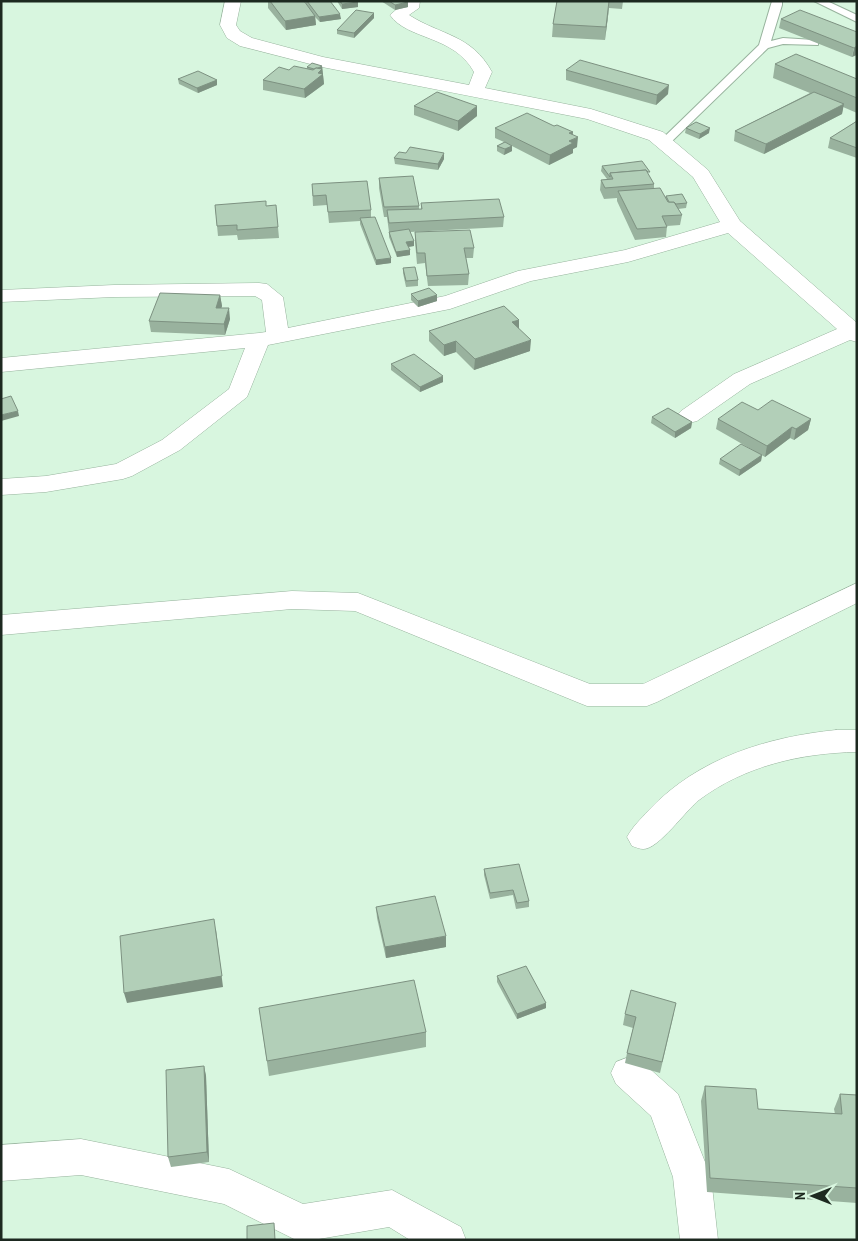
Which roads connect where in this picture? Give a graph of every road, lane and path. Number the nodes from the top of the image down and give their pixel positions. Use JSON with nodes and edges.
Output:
{"nodes":[{"id":1,"x":233,"y":1,"type":"edge"},
{"id":2,"x":412,"y":1,"type":"edge"},
{"id":3,"x":777,"y":1,"type":"edge"},
{"id":4,"x":819,"y":1,"type":"edge"},
{"id":5,"x":857,"y":19,"type":"edge"},
{"id":6,"x":814,"y":43,"type":"edge"},
{"id":7,"x":764,"y":46,"type":"junction"},
{"id":8,"x":475,"y":91,"type":"junction"},
{"id":9,"x":664,"y":143,"type":"junction"},
{"id":10,"x":732,"y":225,"type":"junction"},
{"id":11,"x":1,"y":296,"type":"edge"},
{"id":12,"x":854,"y":333,"type":"edge"},
{"id":13,"x":268,"y":338,"type":"junction"},
{"id":14,"x":1,"y":365,"type":"edge"},
{"id":15,"x":689,"y":416,"type":"dead end"},
{"id":16,"x":1,"y":487,"type":"edge"},
{"id":17,"x":857,"y":592,"type":"edge"},
{"id":18,"x":1,"y":625,"type":"edge"},
{"id":19,"x":857,"y":741,"type":"edge"},
{"id":20,"x":643,"y":837,"type":"dead end"},
{"id":21,"x":629,"y":1073,"type":"dead end"},
{"id":22,"x":1,"y":1163,"type":"edge"},
{"id":23,"x":447,"y":1240,"type":"edge"},
{"id":24,"x":699,"y":1240,"type":"edge"}],
"edges":[{"from":1,"to":8,"type":"street"},
{"from":2,"to":8,"type":"street"},
{"from":3,"to":7,"type":"lane"},
{"from":4,"to":5,"type":"lane"},
{"from":6,"to":7,"type":"lane"},
{"from":7,"to":9,"type":"lane"},
{"from":8,"to":9,"type":"street"},
{"from":9,"to":10,"type":"street"},
{"from":10,"to":12,"type":"street"},
{"from":10,"to":13,"type":"street"},
{"from":11,"to":13,"type":"street"},
{"from":12,"to":15,"type":"street"},
{"from":13,"to":14,"type":"street"},
{"from":13,"to":16,"type":"street"},
{"from":17,"to":18,"type":"street"},
{"from":19,"to":20,"type":"street"},
{"from":21,"to":24,"type":"street"},
{"from":22,"to":23,"type":"street"}]}
